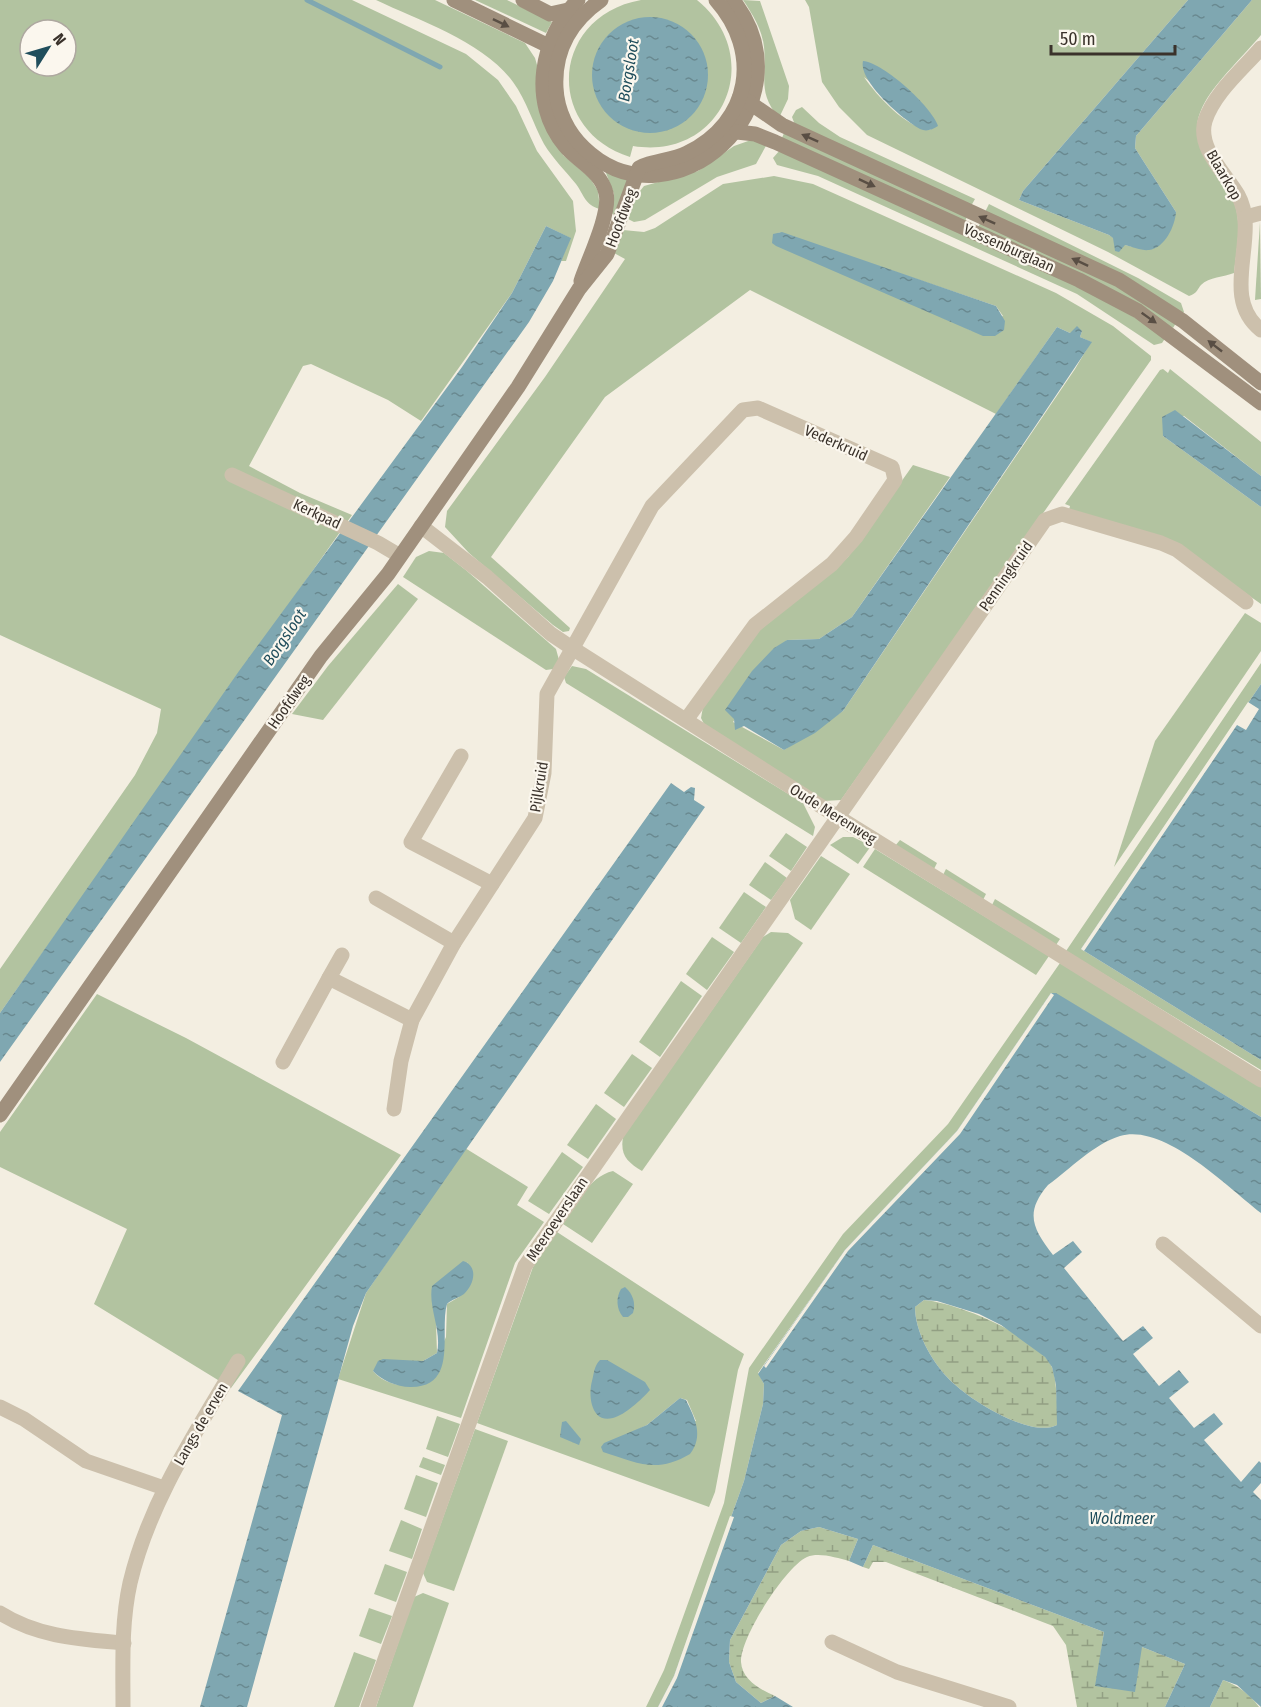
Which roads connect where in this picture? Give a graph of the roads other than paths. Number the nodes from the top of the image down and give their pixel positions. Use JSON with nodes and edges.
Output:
{"nodes":[{"id":1,"x":454,"y":0,"type":"edge"},
{"id":2,"x":523,"y":0,"type":"edge"},
{"id":3,"x":602,"y":0,"type":"edge"},
{"id":4,"x":716,"y":0,"type":"edge"},
{"id":5,"x":733,"y":0,"type":"edge"},
{"id":6,"x":573,"y":5,"type":"edge"},
{"id":7,"x":1261,"y":48,"type":"edge"},
{"id":8,"x":554,"y":49,"type":"junction"},
{"id":9,"x":746,"y":101,"type":"junction"},
{"id":10,"x":737,"y":132,"type":"junction"},
{"id":11,"x":637,"y":174,"type":"junction"},
{"id":12,"x":1261,"y":213,"type":"edge"},
{"id":13,"x":1246,"y":217,"type":"junction"},
{"id":14,"x":579,"y":289,"type":"junction"},
{"id":15,"x":1261,"y":330,"type":"edge"},
{"id":16,"x":1261,"y":383,"type":"edge"},
{"id":17,"x":1261,"y":403,"type":"edge"},
{"id":18,"x":232,"y":475,"type":"dead end"},
{"id":19,"x":422,"y":526,"type":"junction"},
{"id":20,"x":400,"y":556,"type":"junction"},
{"id":21,"x":1246,"y":602,"type":"dead end"},
{"id":22,"x":572,"y":648,"type":"junction"},
{"id":23,"x":686,"y":720,"type":"junction"},
{"id":24,"x":461,"y":756,"type":"dead end"},
{"id":25,"x":838,"y":817,"type":"junction"},
{"id":26,"x":492,"y":884,"type":"junction"},
{"id":27,"x":376,"y":898,"type":"dead end"},
{"id":28,"x":454,"y":943,"type":"junction"},
{"id":29,"x":342,"y":955,"type":"dead end"},
{"id":30,"x":329,"y":978,"type":"junction"},
{"id":31,"x":412,"y":1020,"type":"junction"},
{"id":32,"x":283,"y":1062,"type":"dead end"},
{"id":33,"x":1261,"y":1080,"type":"edge"},
{"id":34,"x":394,"y":1109,"type":"dead end"},
{"id":35,"x":0,"y":1115,"type":"edge"},
{"id":36,"x":1163,"y":1244,"type":"dead end"},
{"id":37,"x":1261,"y":1326,"type":"edge"},
{"id":38,"x":238,"y":1361,"type":"dead end"},
{"id":39,"x":0,"y":1407,"type":"edge"},
{"id":40,"x":165,"y":1488,"type":"junction"},
{"id":41,"x":0,"y":1613,"type":"edge"},
{"id":42,"x":832,"y":1642,"type":"dead end"},
{"id":43,"x":124,"y":1643,"type":"junction"},
{"id":44,"x":123,"y":1707,"type":"edge"},
{"id":45,"x":368,"y":1707,"type":"edge"},
{"id":46,"x":1009,"y":1707,"type":"edge"}],
"edges":[{"from":1,"to":8,"type":"main road","one_way":true},
{"from":2,"to":6,"type":"main road"},
{"from":3,"to":8,"type":"main road"},
{"from":4,"to":9,"type":"main road"},
{"from":5,"to":9,"type":"main road"},
{"from":6,"to":8,"type":"main road"},
{"from":7,"to":13,"type":"street","name":"Blaarkop"},
{"from":8,"to":11,"type":"main road"},
{"from":8,"to":14,"type":"main road","name":"Hoofdweg"},
{"from":9,"to":10,"type":"main road"},
{"from":9,"to":11,"type":"main road"},
{"from":16,"to":9,"type":"main road","name":"Vossenburglaan","one_way":true},
{"from":10,"to":11,"type":"main road"},
{"from":10,"to":17,"type":"main road","name":"Vossenburglaan","one_way":true},
{"from":11,"to":14,"type":"main road","name":"Hoofdweg"},
{"from":12,"to":13,"type":"street"},
{"from":13,"to":15,"type":"street","name":"Blaarkop"},
{"from":14,"to":19,"type":"main road","name":"Hoofdweg"},
{"from":18,"to":20,"type":"street","name":"Kerkpad"},
{"from":19,"to":20,"type":"main road","name":"Hoofdweg"},
{"from":19,"to":22,"type":"street","name":"Oude Merenweg"},
{"from":20,"to":35,"type":"main road","name":"Hoofdweg"},
{"from":21,"to":25,"type":"street","name":"Penningkruid"},
{"from":22,"to":23,"type":"street","name":"Oude Merenweg"},
{"from":22,"to":23,"type":"street","name":"Vederkruid"},
{"from":22,"to":26,"type":"street","name":"Pijlkruid"},
{"from":23,"to":25,"type":"street","name":"Oude Merenweg"},
{"from":24,"to":26,"type":"street"},
{"from":25,"to":33,"type":"street","name":"Oude Merenweg"},
{"from":25,"to":45,"type":"street","name":"Meeroeverslaan"},
{"from":26,"to":28,"type":"street","name":"Pijlkruid"},
{"from":27,"to":28,"type":"street"},
{"from":28,"to":31,"type":"street","name":"Pijlkruid"},
{"from":29,"to":30,"type":"street"},
{"from":30,"to":31,"type":"street"},
{"from":30,"to":32,"type":"street"},
{"from":31,"to":34,"type":"street","name":"Pijlkruid"},
{"from":36,"to":37,"type":"street"},
{"from":38,"to":40,"type":"street","name":"Langs de erven"},
{"from":39,"to":40,"type":"street"},
{"from":40,"to":43,"type":"street","name":"Langs de erven"},
{"from":41,"to":43,"type":"street"},
{"from":42,"to":46,"type":"street"},
{"from":43,"to":44,"type":"street","name":"Langs de erven"}]}
